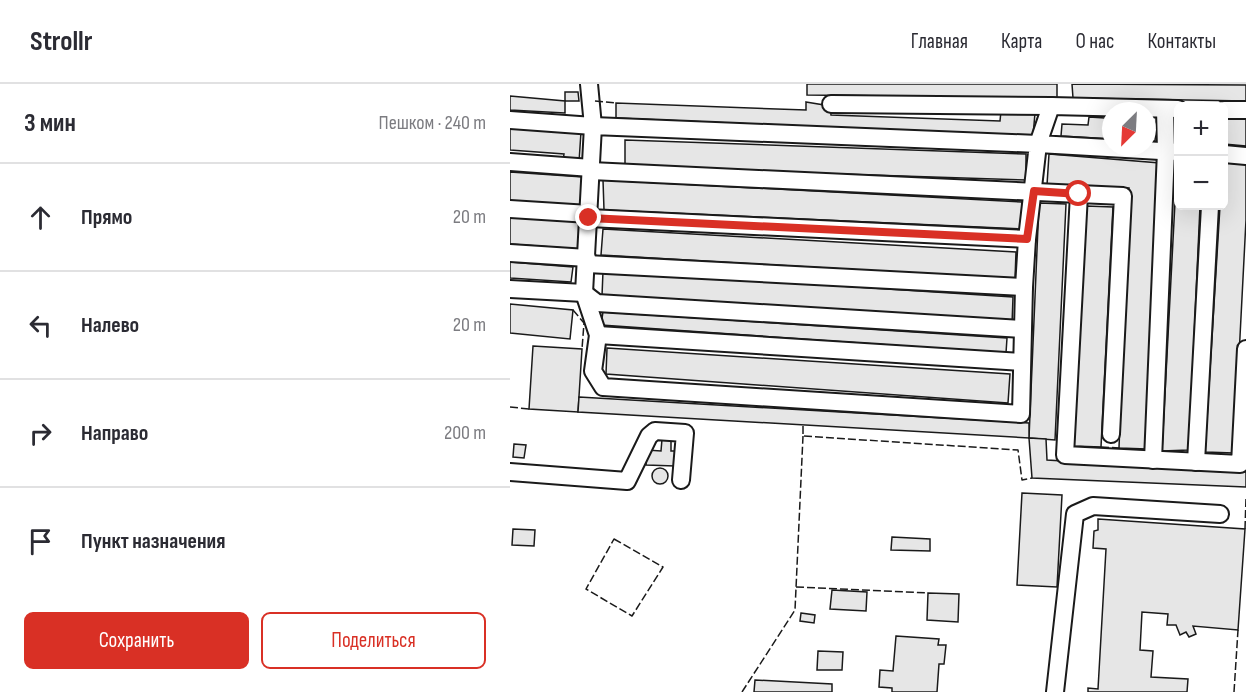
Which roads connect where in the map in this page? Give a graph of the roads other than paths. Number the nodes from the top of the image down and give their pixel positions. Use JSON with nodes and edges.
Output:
{"nodes":[{"id":1,"x":590,"y":84,"type":"edge"},
{"id":2,"x":831,"y":104,"type":"dead end"},
{"id":3,"x":1051,"y":106,"type":"junction"},
{"id":4,"x":1172,"y":109,"type":"edge"},
{"id":5,"x":1228,"y":110,"type":"edge"},
{"id":6,"x":1246,"y":110,"type":"edge"},
{"id":7,"x":510,"y":120,"type":"edge"},
{"id":8,"x":593,"y":126,"type":"junction"},
{"id":9,"x":1038,"y":144,"type":"junction"},
{"id":10,"x":1172,"y":151,"type":"edge"},
{"id":11,"x":1228,"y":154,"type":"edge"},
{"id":12,"x":1246,"y":156,"type":"edge"},
{"id":13,"x":510,"y":162,"type":"edge"},
{"id":14,"x":591,"y":169,"type":"junction"},
{"id":15,"x":1034,"y":191,"type":"junction"},
{"id":16,"x":1079,"y":194,"type":"junction"},
{"id":17,"x":510,"y":209,"type":"edge"},
{"id":18,"x":1210,"y":210,"type":"edge"},
{"id":19,"x":589,"y":216,"type":"junction"},
{"id":20,"x":1027,"y":239,"type":"junction"},
{"id":21,"x":510,"y":253,"type":"edge"},
{"id":22,"x":587,"y":261,"type":"junction"},
{"id":23,"x":1024,"y":286,"type":"junction"},
{"id":24,"x":510,"y":289,"type":"edge"},
{"id":25,"x":584,"y":293,"type":"junction"},
{"id":26,"x":1022,"y":329,"type":"junction"},
{"id":27,"x":598,"y":335,"type":"junction"},
{"id":28,"x":1246,"y":349,"type":"edge"},
{"id":29,"x":1022,"y":362,"type":"junction"},
{"id":30,"x":1111,"y":434,"type":"dead end"},
{"id":31,"x":1153,"y":460,"type":"junction"},
{"id":32,"x":1196,"y":462,"type":"junction"},
{"id":33,"x":510,"y":472,"type":"edge"},
{"id":34,"x":681,"y":480,"type":"dead end"},
{"id":35,"x":1221,"y":514,"type":"dead end"},
{"id":36,"x":1055,"y":692,"type":"edge"}],
"edges":[{"from":1,"to":8,"type":"lane"},
{"from":2,"to":3,"type":"lane"},
{"from":3,"to":4,"type":"lane"},
{"from":3,"to":9,"type":"lane"},
{"from":4,"to":10,"type":"lane"},
{"from":5,"to":6,"type":"lane"},
{"from":7,"to":8,"type":"lane"},
{"from":8,"to":9,"type":"lane"},
{"from":8,"to":14,"type":"lane"},
{"from":9,"to":10,"type":"lane"},
{"from":9,"to":15,"type":"lane"},
{"from":10,"to":31,"type":"lane"},
{"from":11,"to":12,"type":"lane"},
{"from":13,"to":14,"type":"lane"},
{"from":14,"to":15,"type":"lane"},
{"from":14,"to":19,"type":"lane"},
{"from":15,"to":16,"type":"lane"},
{"from":15,"to":20,"type":"lane"},
{"from":16,"to":30,"type":"lane"},
{"from":16,"to":31,"type":"lane"},
{"from":17,"to":19,"type":"lane"},
{"from":18,"to":32,"type":"lane"},
{"from":19,"to":20,"type":"lane"},
{"from":19,"to":22,"type":"lane"},
{"from":20,"to":23,"type":"lane"},
{"from":21,"to":22,"type":"lane"},
{"from":22,"to":23,"type":"lane"},
{"from":22,"to":25,"type":"lane"},
{"from":23,"to":26,"type":"lane"},
{"from":24,"to":25,"type":"lane"},
{"from":25,"to":26,"type":"lane"},
{"from":25,"to":27,"type":"lane"},
{"from":26,"to":29,"type":"lane"},
{"from":27,"to":29,"type":"lane"},
{"from":27,"to":29,"type":"lane"},
{"from":28,"to":32,"type":"lane"},
{"from":31,"to":32,"type":"lane"},
{"from":33,"to":34,"type":"lane"},
{"from":35,"to":36,"type":"lane"}]}
